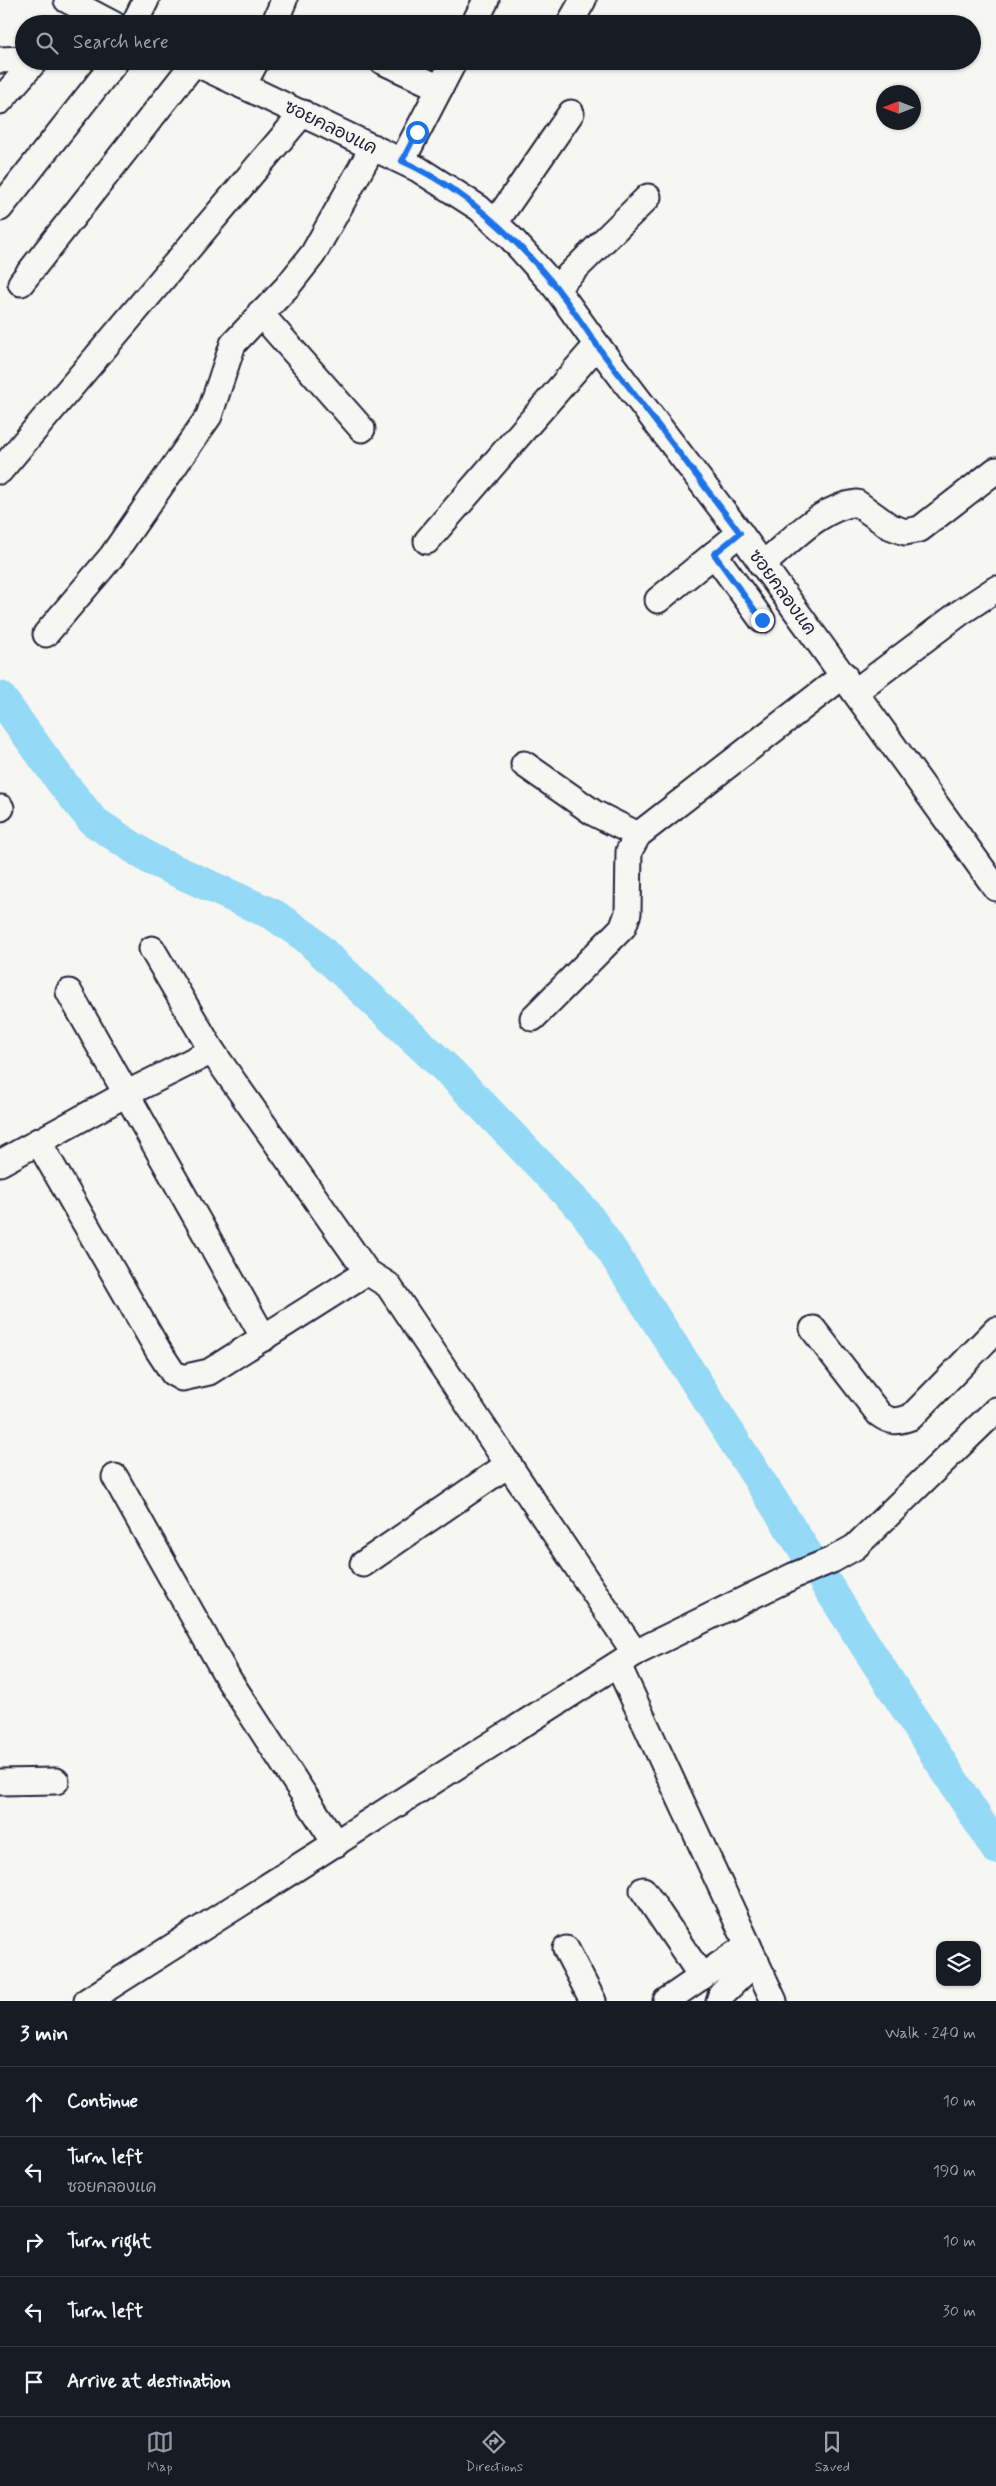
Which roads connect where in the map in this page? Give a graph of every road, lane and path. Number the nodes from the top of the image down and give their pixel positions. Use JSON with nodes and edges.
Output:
{"nodes":[{"id":1,"x":146,"y":0,"type":"edge"},
{"id":2,"x":284,"y":0,"type":"edge"},
{"id":3,"x":486,"y":0,"type":"edge"},
{"id":4,"x":583,"y":0,"type":"edge"},
{"id":5,"x":71,"y":10,"type":"edge"},
{"id":6,"x":86,"y":15,"type":"edge"},
{"id":7,"x":138,"y":15,"type":"edge"},
{"id":8,"x":278,"y":15,"type":"edge"},
{"id":9,"x":478,"y":15,"type":"edge"},
{"id":10,"x":575,"y":15,"type":"edge"},
{"id":11,"x":15,"y":59,"type":"edge"},
{"id":12,"x":0,"y":60,"type":"edge"},
{"id":13,"x":27,"y":70,"type":"edge"},
{"id":14,"x":109,"y":70,"type":"edge"},
{"id":15,"x":187,"y":70,"type":"edge"},
{"id":16,"x":210,"y":70,"type":"edge"},
{"id":17,"x":251,"y":70,"type":"edge"},
{"id":18,"x":401,"y":70,"type":"edge"},
{"id":19,"x":449,"y":70,"type":"edge"},
{"id":20,"x":243,"y":86,"type":"junction"},
{"id":21,"x":440,"y":88,"type":"junction"},
{"id":22,"x":0,"y":101,"type":"edge"},
{"id":23,"x":303,"y":113,"type":"junction"},
{"id":24,"x":571,"y":113,"type":"dead end"},
{"id":25,"x":373,"y":147,"type":"junction"},
{"id":26,"x":402,"y":161,"type":"junction"},
{"id":27,"x":648,"y":197,"type":"dead end"},
{"id":28,"x":0,"y":208,"type":"edge"},
{"id":29,"x":495,"y":222,"type":"junction"},
{"id":30,"x":21,"y":283,"type":"dead end"},
{"id":31,"x":556,"y":288,"type":"junction"},
{"id":32,"x":260,"y":313,"type":"junction"},
{"id":33,"x":597,"y":345,"type":"junction"},
{"id":34,"x":362,"y":429,"type":"dead end"},
{"id":35,"x":996,"y":470,"type":"edge"},
{"id":36,"x":0,"y":471,"type":"edge"},
{"id":37,"x":740,"y":533,"type":"junction"},
{"id":38,"x":427,"y":541,"type":"dead end"},
{"id":39,"x":714,"y":554,"type":"junction"},
{"id":40,"x":762,"y":565,"type":"junction"},
{"id":41,"x":996,"y":589,"type":"edge"},
{"id":42,"x":658,"y":600,"type":"dead end"},
{"id":43,"x":762,"y":620,"type":"dead end"},
{"id":44,"x":46,"y":634,"type":"dead end"},
{"id":45,"x":850,"y":683,"type":"junction"},
{"id":46,"x":524,"y":764,"type":"dead end"},
{"id":47,"x":638,"y":835,"type":"junction"},
{"id":48,"x":996,"y":888,"type":"edge"},
{"id":49,"x":152,"y":948,"type":"dead end"},
{"id":50,"x":69,"y":992,"type":"dead end"},
{"id":51,"x":533,"y":1018,"type":"dead end"},
{"id":52,"x":212,"y":1051,"type":"junction"},
{"id":53,"x":126,"y":1094,"type":"junction"},
{"id":54,"x":38,"y":1141,"type":"junction"},
{"id":55,"x":2,"y":1157,"type":"edge"},
{"id":56,"x":367,"y":1272,"type":"junction"},
{"id":57,"x":813,"y":1329,"type":"dead end"},
{"id":58,"x":996,"y":1330,"type":"edge"},
{"id":59,"x":264,"y":1338,"type":"junction"},
{"id":60,"x":996,"y":1410,"type":"edge"},
{"id":61,"x":509,"y":1464,"type":"junction"},
{"id":62,"x":115,"y":1477,"type":"dead end"},
{"id":63,"x":363,"y":1564,"type":"dead end"},
{"id":64,"x":627,"y":1659,"type":"junction"},
{"id":65,"x":56,"y":1781,"type":"dead end"},
{"id":66,"x":0,"y":1782,"type":"edge"},
{"id":67,"x":336,"y":1844,"type":"junction"},
{"id":68,"x":644,"y":1890,"type":"dead end"},
{"id":69,"x":566,"y":1949,"type":"dead end"},
{"id":70,"x":752,"y":1953,"type":"junction"},
{"id":71,"x":702,"y":1977,"type":"junction"},
{"id":72,"x":87,"y":2001,"type":"edge"},
{"id":73,"x":593,"y":2001,"type":"edge"},
{"id":74,"x":666,"y":2001,"type":"edge"},
{"id":75,"x":719,"y":2001,"type":"edge"},
{"id":76,"x":774,"y":2001,"type":"edge"}],
"edges":[{"from":1,"to":7,"type":"street"},
{"from":2,"to":8,"type":"street"},
{"from":3,"to":9,"type":"street"},
{"from":4,"to":10,"type":"street"},
{"from":5,"to":6,"type":"street"},
{"from":11,"to":12,"type":"street"},
{"from":13,"to":22,"type":"street"},
{"from":14,"to":28,"type":"street"},
{"from":15,"to":30,"type":"street"},
{"from":16,"to":20,"type":"street","name":"ซอยคลองแค"},
{"from":17,"to":20,"type":"street"},
{"from":18,"to":21,"type":"street"},
{"from":19,"to":21,"type":"street"},
{"from":20,"to":23,"type":"street","name":"ซอยคลองแค"},
{"from":21,"to":26,"type":"street"},
{"from":23,"to":25,"type":"street","name":"ซอยคลองแค"},
{"from":23,"to":36,"type":"street"},
{"from":24,"to":29,"type":"street"},
{"from":25,"to":26,"type":"street","name":"ซอยคลองแค"},
{"from":25,"to":32,"type":"street"},
{"from":26,"to":29,"type":"street","name":"ซอยคลองแค"},
{"from":27,"to":31,"type":"street"},
{"from":29,"to":31,"type":"street","name":"ซอยคลองแค"},
{"from":31,"to":33,"type":"street","name":"ซอยคลองแค"},
{"from":32,"to":34,"type":"street"},
{"from":32,"to":44,"type":"street"},
{"from":33,"to":37,"type":"street","name":"ซอยคลองแค"},
{"from":33,"to":38,"type":"street"},
{"from":35,"to":40,"type":"street"},
{"from":37,"to":39,"type":"street"},
{"from":37,"to":40,"type":"street","name":"ซอยคลองแค"},
{"from":39,"to":42,"type":"street"},
{"from":39,"to":43,"type":"street"},
{"from":40,"to":45,"type":"street","name":"ซอยคลองแค"},
{"from":41,"to":45,"type":"street"},
{"from":45,"to":47,"type":"street"},
{"from":45,"to":48,"type":"street","name":"ซอยคลองแค"},
{"from":46,"to":47,"type":"street"},
{"from":47,"to":51,"type":"street"},
{"from":49,"to":52,"type":"street"},
{"from":50,"to":53,"type":"street"},
{"from":52,"to":53,"type":"street"},
{"from":52,"to":56,"type":"street"},
{"from":53,"to":54,"type":"street"},
{"from":53,"to":59,"type":"street"},
{"from":54,"to":55,"type":"street"},
{"from":54,"to":59,"type":"street"},
{"from":56,"to":59,"type":"street"},
{"from":56,"to":61,"type":"street"},
{"from":57,"to":58,"type":"street"},
{"from":60,"to":64,"type":"street"},
{"from":61,"to":63,"type":"street"},
{"from":61,"to":64,"type":"street"},
{"from":62,"to":67,"type":"street"},
{"from":64,"to":67,"type":"street"},
{"from":64,"to":70,"type":"street"},
{"from":65,"to":66,"type":"street"},
{"from":67,"to":72,"type":"street"},
{"from":68,"to":71,"type":"street"},
{"from":69,"to":73,"type":"street"},
{"from":70,"to":71,"type":"street"},
{"from":70,"to":75,"type":"street"},
{"from":70,"to":76,"type":"street"},
{"from":71,"to":74,"type":"street"}]}
